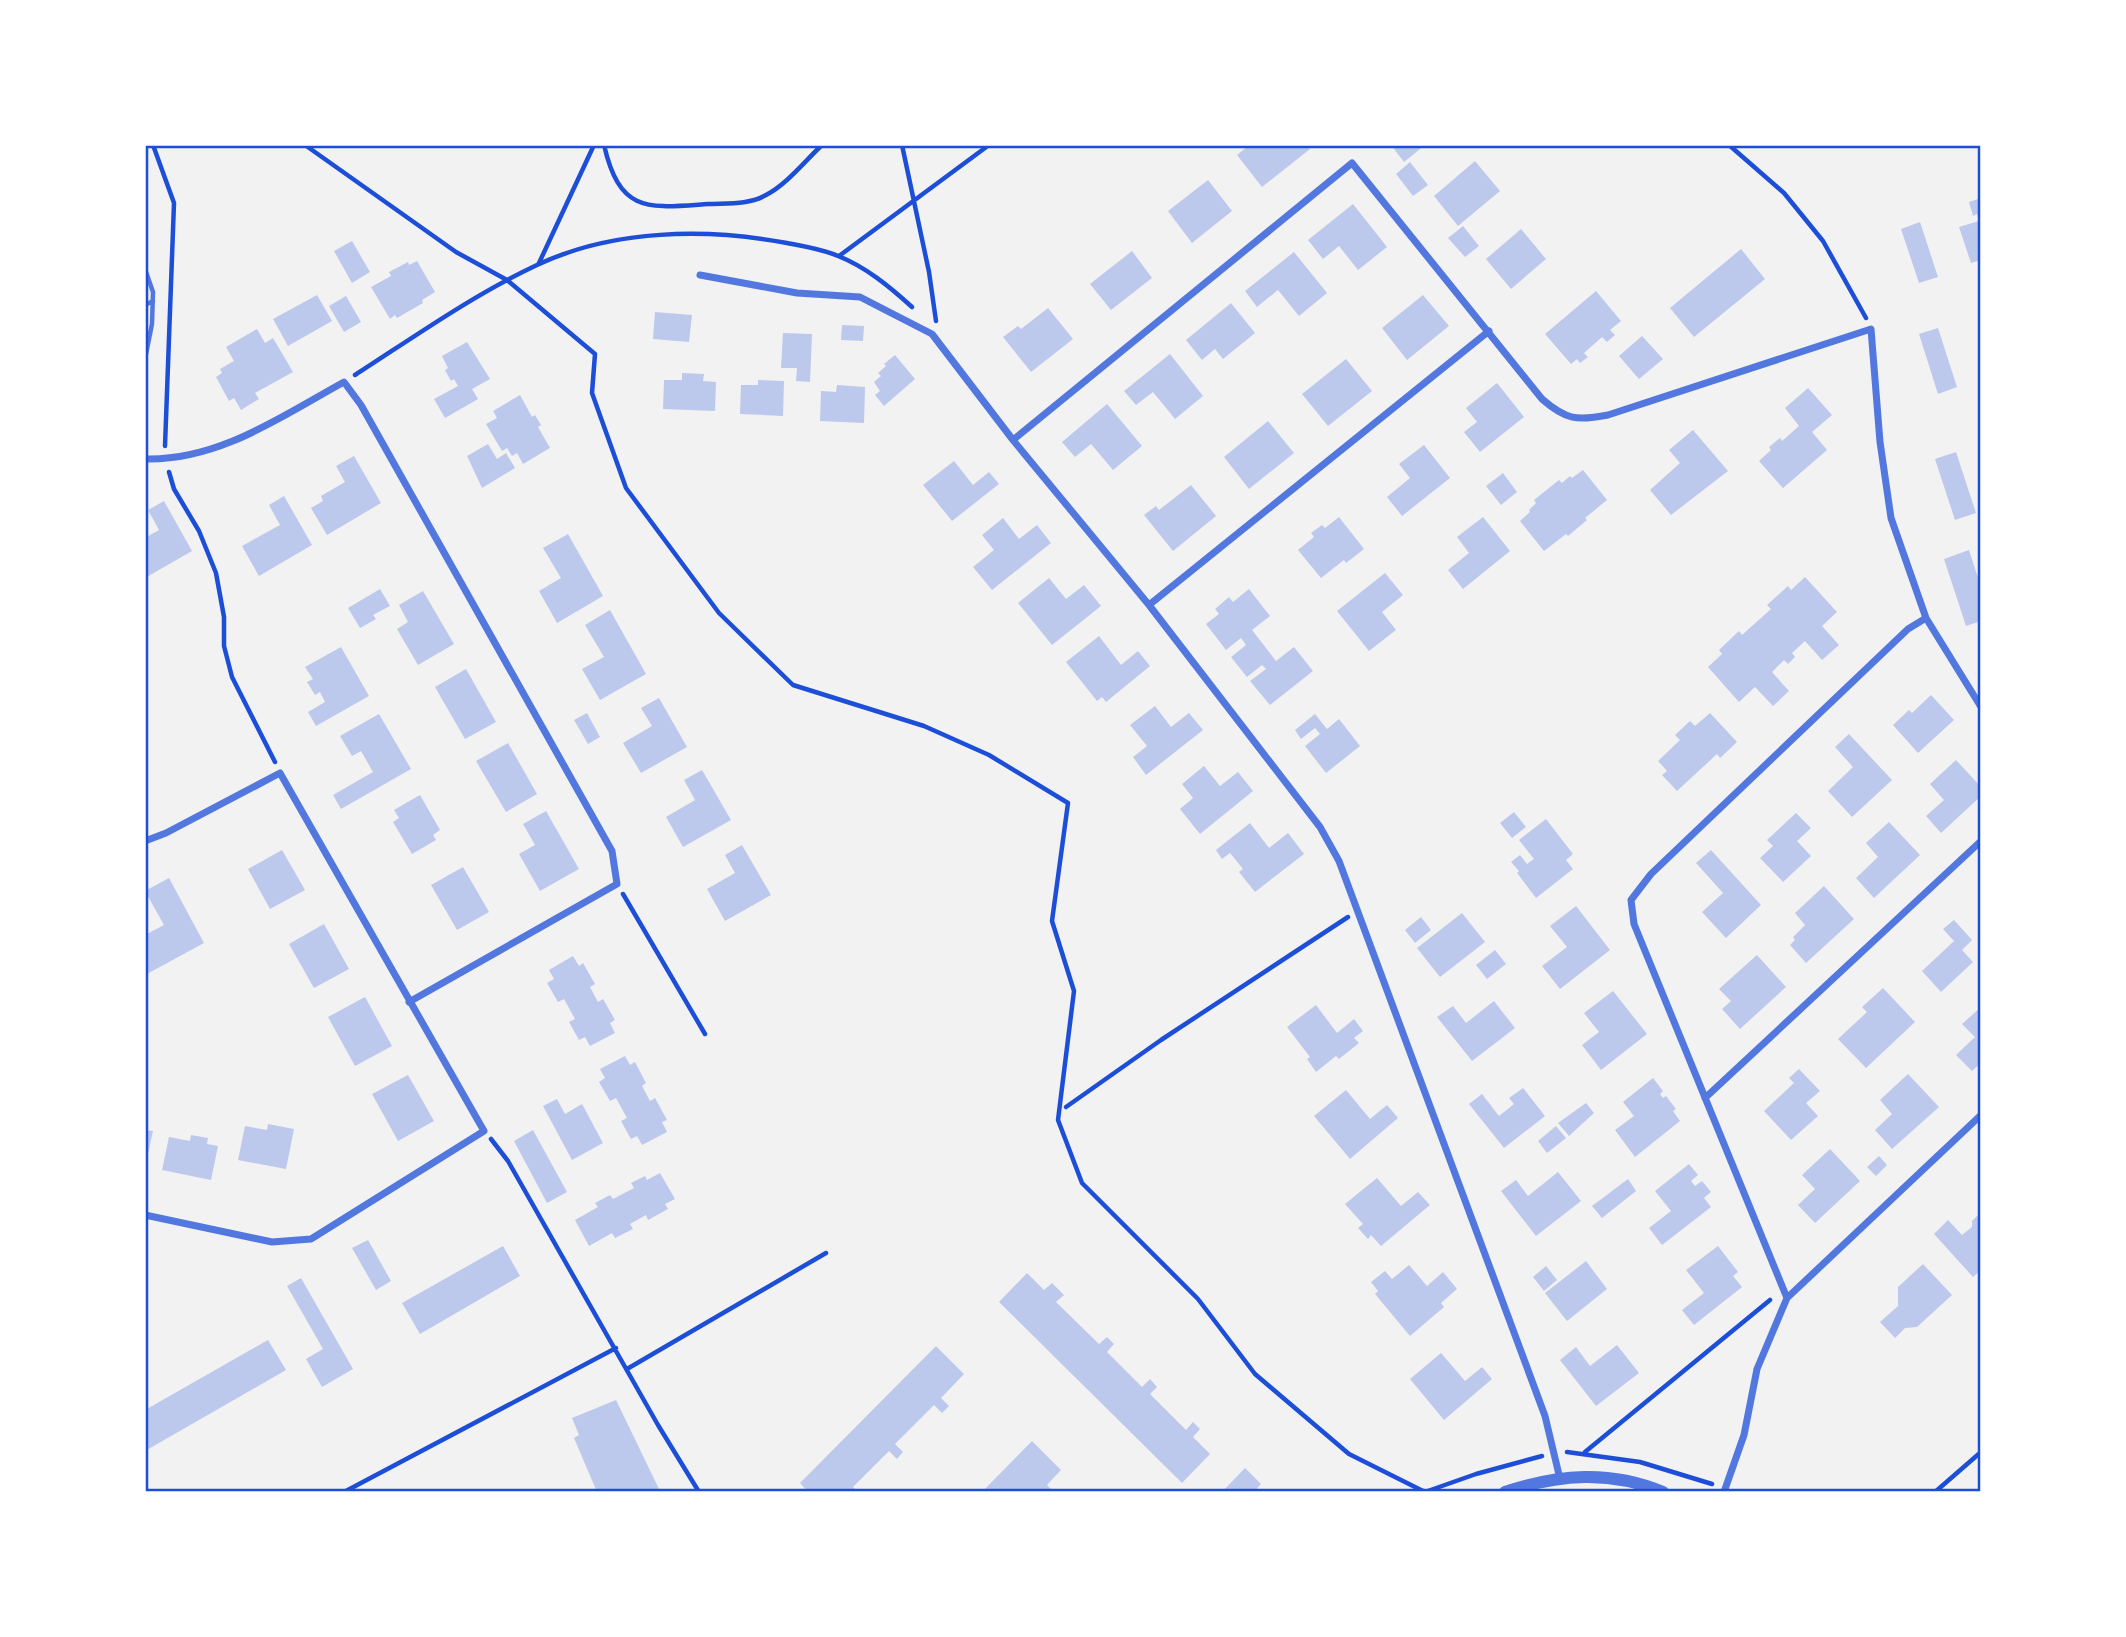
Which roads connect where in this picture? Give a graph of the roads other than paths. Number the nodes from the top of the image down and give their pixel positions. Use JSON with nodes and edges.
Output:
{"nodes":[{"id":1,"x":145,"y":269,"type":"edge"},
{"id":2,"x":700,"y":275,"type":"dead end"},
{"id":3,"x":153,"y":301,"type":"junction"},
{"id":4,"x":145,"y":305,"type":"edge"},
{"id":5,"x":1489,"y":331,"type":"junction"},
{"id":6,"x":145,"y":359,"type":"edge"},
{"id":7,"x":1013,"y":440,"type":"junction"},
{"id":8,"x":145,"y":459,"type":"edge"},
{"id":9,"x":1149,"y":606,"type":"junction"},
{"id":10,"x":1926,"y":618,"type":"junction"},
{"id":11,"x":1981,"y":707,"type":"edge"},
{"id":12,"x":145,"y":841,"type":"edge"},
{"id":13,"x":1981,"y":841,"type":"edge"},
{"id":14,"x":409,"y":1002,"type":"junction"},
{"id":15,"x":1705,"y":1098,"type":"junction"},
{"id":16,"x":1981,"y":1115,"type":"edge"},
{"id":17,"x":145,"y":1214,"type":"edge"},
{"id":18,"x":1787,"y":1298,"type":"junction"},
{"id":19,"x":1560,"y":1479,"type":"junction"},
{"id":20,"x":1505,"y":1492,"type":"edge"},
{"id":21,"x":1663,"y":1492,"type":"edge"},
{"id":22,"x":1724,"y":1492,"type":"edge"}],
"edges":[{"from":1,"to":3,"type":"lane"},
{"from":2,"to":7,"type":"street"},
{"from":3,"to":4,"type":"lane"},
{"from":3,"to":6,"type":"lane"},
{"from":5,"to":7,"type":"street"},
{"from":5,"to":9,"type":"street"},
{"from":5,"to":10,"type":"street"},
{"from":7,"to":9,"type":"street"},
{"from":8,"to":14,"type":"street"},
{"from":9,"to":19,"type":"street"},
{"from":10,"to":11,"type":"street"},
{"from":10,"to":15,"type":"street"},
{"from":12,"to":14,"type":"street"},
{"from":13,"to":15,"type":"street"},
{"from":14,"to":17,"type":"street"},
{"from":15,"to":18,"type":"street"},
{"from":16,"to":18,"type":"street"},
{"from":18,"to":22,"type":"street"},
{"from":19,"to":20,"type":"street"},
{"from":19,"to":21,"type":"street"}]}
